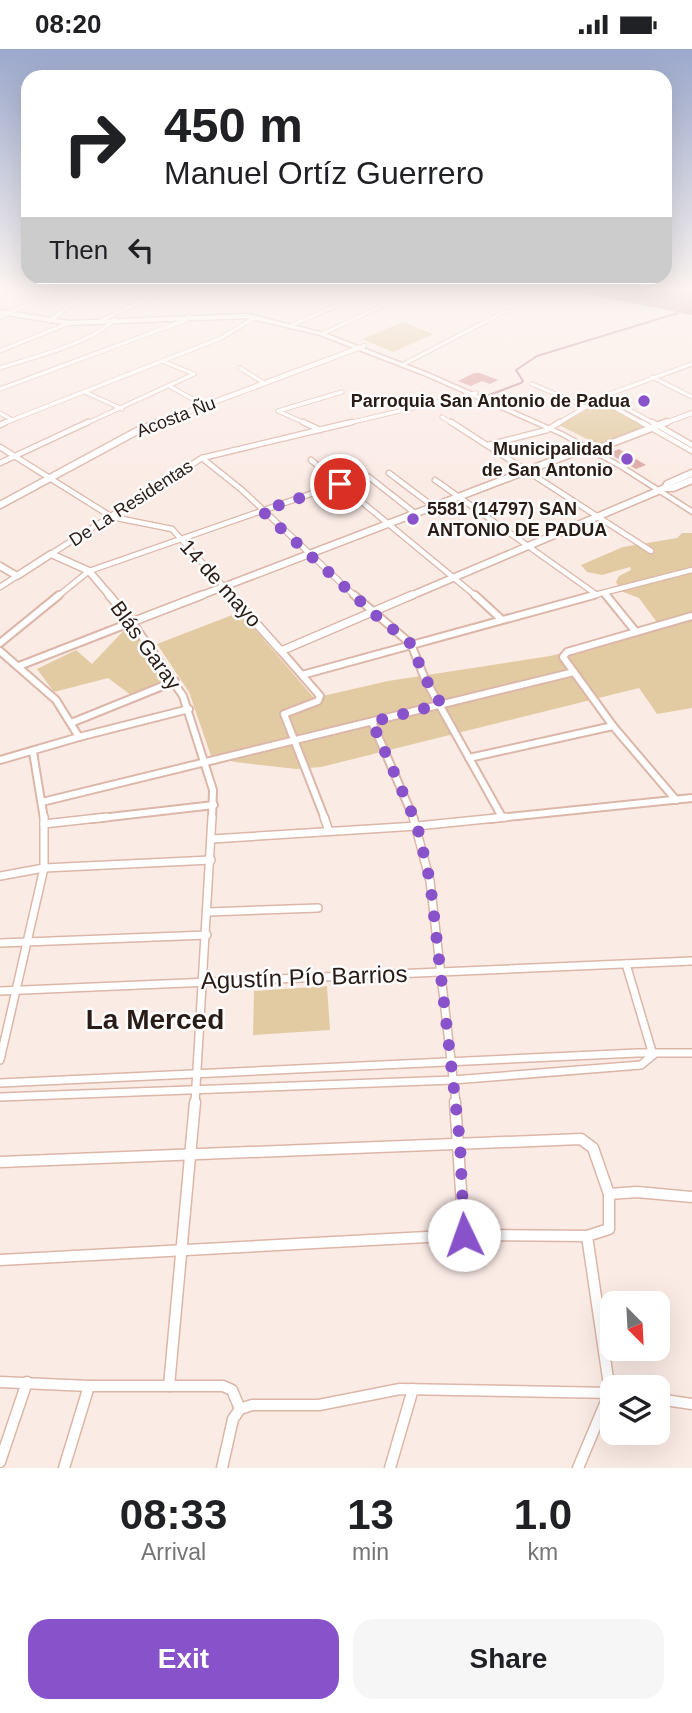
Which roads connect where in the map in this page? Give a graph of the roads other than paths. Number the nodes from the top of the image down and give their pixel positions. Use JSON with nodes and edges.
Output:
{"nodes":[{"id":1,"x":36,"y":355,"type":"edge"},
{"id":2,"x":89,"y":355,"type":"edge"},
{"id":3,"x":177,"y":355,"type":"edge"},
{"id":4,"x":340,"y":355,"type":"edge"},
{"id":5,"x":382,"y":355,"type":"edge"},
{"id":6,"x":421,"y":355,"type":"edge"},
{"id":7,"x":162,"y":361,"type":"junction"},
{"id":8,"x":404,"y":364,"type":"junction"},
{"id":9,"x":692,"y":364,"type":"edge"},
{"id":10,"x":240,"y":367,"type":"dead end"},
{"id":11,"x":0,"y":368,"type":"edge"},
{"id":12,"x":652,"y":377,"type":"junction"},
{"id":13,"x":264,"y":383,"type":"junction"},
{"id":14,"x":532,"y":384,"type":"dead end"},
{"id":15,"x":171,"y":387,"type":"junction"},
{"id":16,"x":0,"y":389,"type":"edge"},
{"id":17,"x":342,"y":391,"type":"dead end"},
{"id":18,"x":85,"y":392,"type":"junction"},
{"id":19,"x":475,"y":394,"type":"junction"},
{"id":20,"x":692,"y":397,"type":"edge"},
{"id":21,"x":601,"y":398,"type":"junction"},
{"id":22,"x":205,"y":406,"type":"junction"},
{"id":23,"x":586,"y":407,"type":"junction"},
{"id":24,"x":122,"y":409,"type":"junction"},
{"id":25,"x":0,"y":413,"type":"edge"},
{"id":26,"x":636,"y":414,"type":"junction"},
{"id":27,"x":692,"y":415,"type":"edge"},
{"id":28,"x":629,"y":416,"type":"junction"},
{"id":29,"x":443,"y":417,"type":"dead end"},
{"id":30,"x":12,"y":420,"type":"junction"},
{"id":31,"x":0,"y":425,"type":"edge"},
{"id":32,"x":552,"y":427,"type":"junction"},
{"id":33,"x":657,"y":428,"type":"junction"},
{"id":34,"x":322,"y":431,"type":"junction"},
{"id":35,"x":488,"y":445,"type":"junction"},
{"id":36,"x":692,"y":445,"type":"edge"},
{"id":37,"x":0,"y":447,"type":"edge"},
{"id":38,"x":596,"y":449,"type":"junction"},
{"id":39,"x":692,"y":451,"type":"edge"},
{"id":40,"x":15,"y":457,"type":"junction"},
{"id":41,"x":202,"y":458,"type":"junction"},
{"id":42,"x":311,"y":460,"type":"dead end"},
{"id":43,"x":0,"y":463,"type":"edge"},
{"id":44,"x":527,"y":471,"type":"junction"},
{"id":45,"x":389,"y":473,"type":"dead end"},
{"id":46,"x":692,"y":474,"type":"edge"},
{"id":47,"x":369,"y":477,"type":"dead end"},
{"id":48,"x":49,"y":479,"type":"junction"},
{"id":49,"x":435,"y":480,"type":"dead end"},
{"id":50,"x":692,"y":480,"type":"edge"},
{"id":51,"x":340,"y":484,"type":"junction"},
{"id":52,"x":662,"y":489,"type":"junction"},
{"id":53,"x":459,"y":497,"type":"junction"},
{"id":54,"x":0,"y":505,"type":"edge"},
{"id":55,"x":692,"y":506,"type":"edge"},
{"id":56,"x":434,"y":507,"type":"junction"},
{"id":57,"x":262,"y":511,"type":"junction"},
{"id":58,"x":692,"y":512,"type":"edge"},
{"id":59,"x":416,"y":514,"type":"junction"},
{"id":60,"x":112,"y":517,"type":"junction"},
{"id":61,"x":598,"y":517,"type":"junction"},
{"id":62,"x":390,"y":524,"type":"junction"},
{"id":63,"x":181,"y":538,"type":"junction"},
{"id":64,"x":528,"y":546,"type":"junction"},
{"id":65,"x":651,"y":551,"type":"dead end"},
{"id":66,"x":51,"y":554,"type":"junction"},
{"id":67,"x":309,"y":555,"type":"junction"},
{"id":68,"x":0,"y":566,"type":"edge"},
{"id":69,"x":692,"y":570,"type":"edge"},
{"id":70,"x":89,"y":571,"type":"junction"},
{"id":71,"x":17,"y":576,"type":"junction"},
{"id":72,"x":456,"y":578,"type":"junction"},
{"id":73,"x":0,"y":587,"type":"edge"},
{"id":74,"x":224,"y":587,"type":"junction"},
{"id":75,"x":605,"y":594,"type":"junction"},
{"id":76,"x":597,"y":595,"type":"junction"},
{"id":77,"x":373,"y":613,"type":"junction"},
{"id":78,"x":692,"y":616,"type":"edge"},
{"id":79,"x":501,"y":619,"type":"junction"},
{"id":80,"x":132,"y":622,"type":"junction"},
{"id":81,"x":636,"y":632,"type":"junction"},
{"id":82,"x":0,"y":643,"type":"edge"},
{"id":83,"x":411,"y":644,"type":"junction"},
{"id":84,"x":0,"y":650,"type":"edge"},
{"id":85,"x":281,"y":651,"type":"junction"},
{"id":86,"x":19,"y":666,"type":"junction"},
{"id":87,"x":574,"y":672,"type":"junction"},
{"id":88,"x":302,"y":675,"type":"junction"},
{"id":89,"x":175,"y":681,"type":"junction"},
{"id":90,"x":441,"y":704,"type":"junction"},
{"id":91,"x":189,"y":709,"type":"junction"},
{"id":92,"x":372,"y":722,"type":"junction"},
{"id":93,"x":71,"y":723,"type":"junction"},
{"id":94,"x":613,"y":726,"type":"junction"},
{"id":95,"x":78,"y":738,"type":"junction"},
{"id":96,"x":296,"y":741,"type":"junction"},
{"id":97,"x":33,"y":752,"type":"junction"},
{"id":98,"x":469,"y":758,"type":"junction"},
{"id":99,"x":0,"y":760,"type":"edge"},
{"id":100,"x":206,"y":763,"type":"junction"},
{"id":101,"x":692,"y":798,"type":"edge"},
{"id":102,"x":676,"y":800,"type":"junction"},
{"id":103,"x":42,"y":802,"type":"junction"},
{"id":104,"x":214,"y":805,"type":"junction"},
{"id":105,"x":502,"y":817,"type":"junction"},
{"id":106,"x":44,"y":824,"type":"junction"},
{"id":107,"x":417,"y":825,"type":"junction"},
{"id":108,"x":329,"y":831,"type":"junction"},
{"id":109,"x":212,"y":839,"type":"junction"},
{"id":110,"x":211,"y":860,"type":"junction"},
{"id":111,"x":44,"y":868,"type":"junction"},
{"id":112,"x":0,"y":876,"type":"edge"},
{"id":113,"x":318,"y":908,"type":"dead end"},
{"id":114,"x":208,"y":912,"type":"junction"},
{"id":115,"x":207,"y":935,"type":"junction"},
{"id":116,"x":27,"y":942,"type":"junction"},
{"id":117,"x":0,"y":943,"type":"edge"},
{"id":118,"x":692,"y":961,"type":"edge"},
{"id":119,"x":626,"y":964,"type":"junction"},
{"id":120,"x":439,"y":971,"type":"junction"},
{"id":121,"x":202,"y":981,"type":"junction"},
{"id":122,"x":16,"y":990,"type":"junction"},
{"id":123,"x":0,"y":991,"type":"edge"},
{"id":124,"x":692,"y":1053,"type":"edge"},
{"id":125,"x":653,"y":1055,"type":"junction"},
{"id":126,"x":0,"y":1060,"type":"edge"},
{"id":127,"x":451,"y":1063,"type":"junction"},
{"id":128,"x":196,"y":1074,"type":"junction"},
{"id":129,"x":453,"y":1080,"type":"junction"},
{"id":130,"x":0,"y":1083,"type":"edge"},
{"id":131,"x":195,"y":1089,"type":"junction"},
{"id":132,"x":0,"y":1097,"type":"edge"},
{"id":133,"x":460,"y":1142,"type":"junction"},
{"id":134,"x":190,"y":1153,"type":"junction"},
{"id":135,"x":0,"y":1162,"type":"edge"},
{"id":136,"x":609,"y":1194,"type":"junction"},
{"id":137,"x":692,"y":1197,"type":"edge"},
{"id":138,"x":464,"y":1235,"type":"junction"},
{"id":139,"x":587,"y":1236,"type":"junction"},
{"id":140,"x":183,"y":1250,"type":"junction"},
{"id":141,"x":0,"y":1260,"type":"edge"},
{"id":142,"x":608,"y":1375,"type":"edge"},
{"id":143,"x":0,"y":1382,"type":"edge"},
{"id":144,"x":27,"y":1382,"type":"junction"},
{"id":145,"x":169,"y":1386,"type":"junction"},
{"id":146,"x":89,"y":1387,"type":"junction"},
{"id":147,"x":413,"y":1389,"type":"junction"},
{"id":148,"x":600,"y":1392,"type":"edge"},
{"id":149,"x":670,"y":1401,"type":"edge"},
{"id":150,"x":692,"y":1404,"type":"edge"},
{"id":151,"x":240,"y":1409,"type":"junction"},
{"id":152,"x":600,"y":1417,"type":"edge"},
{"id":153,"x":0,"y":1462,"type":"edge"},
{"id":154,"x":64,"y":1468,"type":"edge"},
{"id":155,"x":222,"y":1468,"type":"edge"},
{"id":156,"x":390,"y":1468,"type":"edge"},
{"id":157,"x":578,"y":1468,"type":"edge"}],
"edges":[{"from":1,"to":11,"type":"street"},
{"from":2,"to":16,"type":"street"},
{"from":3,"to":7,"type":"street"},
{"from":4,"to":13,"type":"street","name":"Acosta Ñu"},
{"from":5,"to":8,"type":"main road"},
{"from":6,"to":8,"type":"street"},
{"from":7,"to":15,"type":"street"},
{"from":7,"to":18,"type":"street"},
{"from":8,"to":19,"type":"main road"},
{"from":9,"to":12,"type":"street"},
{"from":10,"to":13,"type":"street"},
{"from":12,"to":20,"type":"street"},
{"from":12,"to":21,"type":"street"},
{"from":13,"to":22,"type":"street","name":"Acosta Ñu"},
{"from":14,"to":23,"type":"street"},
{"from":15,"to":22,"type":"street"},
{"from":15,"to":24,"type":"street"},
{"from":17,"to":34,"type":"street"},
{"from":18,"to":24,"type":"street"},
{"from":18,"to":30,"type":"street"},
{"from":19,"to":32,"type":"main road"},
{"from":19,"to":34,"type":"street","name":"De La Residentas"},
{"from":21,"to":23,"type":"street"},
{"from":21,"to":26,"type":"street"},
{"from":21,"to":28,"type":"street"},
{"from":22,"to":48,"type":"street","name":"Acosta Ñu"},
{"from":23,"to":32,"type":"street"},
{"from":24,"to":40,"type":"street"},
{"from":25,"to":30,"type":"street"},
{"from":26,"to":28,"type":"street"},
{"from":26,"to":33,"type":"street"},
{"from":27,"to":33,"type":"street"},
{"from":28,"to":33,"type":"street"},
{"from":29,"to":35,"type":"street"},
{"from":30,"to":31,"type":"street"},
{"from":32,"to":35,"type":"street"},
{"from":32,"to":38,"type":"main road"},
{"from":33,"to":36,"type":"street"},
{"from":33,"to":38,"type":"street"},
{"from":33,"to":39,"type":"street"},
{"from":34,"to":41,"type":"street","name":"De La Residentas"},
{"from":35,"to":44,"type":"street"},
{"from":37,"to":40,"type":"street","name":"14 de mayo"},
{"from":38,"to":44,"type":"street"},
{"from":38,"to":52,"type":"main road"},
{"from":40,"to":43,"type":"street"},
{"from":40,"to":48,"type":"street","name":"14 de mayo"},
{"from":41,"to":57,"type":"street"},
{"from":41,"to":60,"type":"street","name":"De La Residentas"},
{"from":42,"to":51,"type":"street"},
{"from":44,"to":53,"type":"street"},
{"from":44,"to":61,"type":"street"},
{"from":45,"to":56,"type":"street"},
{"from":46,"to":52,"type":"street"},
{"from":47,"to":59,"type":"street"},
{"from":48,"to":54,"type":"street","name":"Acosta Ñu"},
{"from":48,"to":60,"type":"street","name":"14 de mayo"},
{"from":49,"to":53,"type":"street"},
{"from":50,"to":52,"type":"street"},
{"from":51,"to":57,"type":"street"},
{"from":51,"to":62,"type":"street"},
{"from":52,"to":55,"type":"main road"},
{"from":52,"to":58,"type":"main road"},
{"from":52,"to":61,"type":"street"},
{"from":53,"to":56,"type":"street"},
{"from":53,"to":64,"type":"street"},
{"from":56,"to":59,"type":"street"},
{"from":57,"to":63,"type":"street"},
{"from":57,"to":67,"type":"street"},
{"from":59,"to":62,"type":"street"},
{"from":60,"to":63,"type":"street","name":"14 de mayo"},
{"from":60,"to":66,"type":"street","name":"De La Residentas"},
{"from":61,"to":64,"type":"street"},
{"from":61,"to":65,"type":"street"},
{"from":62,"to":67,"type":"street"},
{"from":62,"to":72,"type":"street"},
{"from":63,"to":70,"type":"street"},
{"from":63,"to":74,"type":"street","name":"14 de mayo"},
{"from":64,"to":72,"type":"street"},
{"from":64,"to":76,"type":"street"},
{"from":66,"to":70,"type":"street","name":"Blás Garay"},
{"from":66,"to":71,"type":"street","name":"De La Residentas"},
{"from":67,"to":74,"type":"street"},
{"from":67,"to":77,"type":"street"},
{"from":68,"to":71,"type":"street"},
{"from":69,"to":75,"type":"street"},
{"from":70,"to":80,"type":"street","name":"Blás Garay"},
{"from":70,"to":82,"type":"street"},
{"from":71,"to":73,"type":"street","name":"De La Residentas"},
{"from":72,"to":77,"type":"street"},
{"from":72,"to":79,"type":"street"},
{"from":74,"to":80,"type":"street"},
{"from":74,"to":85,"type":"street","name":"14 de mayo"},
{"from":75,"to":76,"type":"street"},
{"from":75,"to":81,"type":"street"},
{"from":76,"to":79,"type":"street"},
{"from":77,"to":83,"type":"street"},
{"from":77,"to":85,"type":"street"},
{"from":78,"to":81,"type":"street"},
{"from":79,"to":83,"type":"street"},
{"from":80,"to":86,"type":"street"},
{"from":80,"to":89,"type":"street","name":"Blás Garay"},
{"from":81,"to":87,"type":"street"},
{"from":83,"to":88,"type":"street"},
{"from":83,"to":90,"type":"street"},
{"from":84,"to":86,"type":"street"},
{"from":85,"to":88,"type":"street","name":"14 de mayo"},
{"from":86,"to":93,"type":"street"},
{"from":87,"to":90,"type":"street"},
{"from":87,"to":94,"type":"street"},
{"from":88,"to":96,"type":"street","name":"14 de mayo"},
{"from":89,"to":91,"type":"street","name":"Blás Garay"},
{"from":89,"to":93,"type":"street"},
{"from":90,"to":92,"type":"street"},
{"from":90,"to":98,"type":"street"},
{"from":91,"to":95,"type":"street"},
{"from":91,"to":100,"type":"street","name":"Blás Garay"},
{"from":92,"to":96,"type":"street"},
{"from":92,"to":107,"type":"street"},
{"from":93,"to":95,"type":"street"},
{"from":94,"to":98,"type":"street"},
{"from":94,"to":102,"type":"street"},
{"from":95,"to":97,"type":"street"},
{"from":96,"to":100,"type":"street"},
{"from":96,"to":108,"type":"street"},
{"from":97,"to":99,"type":"street"},
{"from":97,"to":103,"type":"street"},
{"from":98,"to":105,"type":"street"},
{"from":100,"to":103,"type":"street"},
{"from":100,"to":104,"type":"street","name":"Blás Garay"},
{"from":101,"to":102,"type":"street"},
{"from":102,"to":105,"type":"street"},
{"from":103,"to":106,"type":"street"},
{"from":104,"to":106,"type":"street"},
{"from":104,"to":109,"type":"street","name":"Blás Garay"},
{"from":105,"to":107,"type":"street"},
{"from":106,"to":111,"type":"street"},
{"from":107,"to":108,"type":"street"},
{"from":107,"to":120,"type":"street"},
{"from":108,"to":109,"type":"street"},
{"from":109,"to":110,"type":"street","name":"Blás Garay"},
{"from":110,"to":111,"type":"street"},
{"from":110,"to":114,"type":"street","name":"Blás Garay"},
{"from":111,"to":112,"type":"street"},
{"from":111,"to":116,"type":"street"},
{"from":113,"to":114,"type":"street"},
{"from":114,"to":115,"type":"street","name":"Blás Garay"},
{"from":115,"to":116,"type":"street"},
{"from":115,"to":121,"type":"street","name":"Blás Garay"},
{"from":116,"to":117,"type":"street"},
{"from":116,"to":122,"type":"street"},
{"from":118,"to":119,"type":"street","name":"Agustín Pío Barrios"},
{"from":119,"to":120,"type":"street","name":"Agustín Pío Barrios"},
{"from":119,"to":125,"type":"street"},
{"from":120,"to":121,"type":"street","name":"Agustín Pío Barrios"},
{"from":120,"to":127,"type":"street"},
{"from":121,"to":122,"type":"street","name":"Agustín Pío Barrios"},
{"from":121,"to":128,"type":"street","name":"Blás Garay"},
{"from":122,"to":123,"type":"street","name":"Agustín Pío Barrios"},
{"from":122,"to":126,"type":"street"},
{"from":124,"to":125,"type":"street"},
{"from":125,"to":127,"type":"street"},
{"from":125,"to":129,"type":"street"},
{"from":127,"to":128,"type":"street"},
{"from":127,"to":129,"type":"street"},
{"from":128,"to":130,"type":"street"},
{"from":128,"to":131,"type":"street","name":"Blás Garay"},
{"from":129,"to":131,"type":"street"},
{"from":129,"to":133,"type":"street"},
{"from":131,"to":132,"type":"street"},
{"from":131,"to":134,"type":"street","name":"Blás Garay"},
{"from":133,"to":134,"type":"street"},
{"from":133,"to":136,"type":"street"},
{"from":133,"to":138,"type":"street"},
{"from":134,"to":135,"type":"street"},
{"from":134,"to":140,"type":"street","name":"Blás Garay"},
{"from":136,"to":137,"type":"street"},
{"from":136,"to":139,"type":"street"},
{"from":138,"to":139,"type":"street"},
{"from":138,"to":140,"type":"street"},
{"from":139,"to":142,"type":"street"},
{"from":140,"to":141,"type":"street"},
{"from":140,"to":145,"type":"street","name":"Blás Garay"},
{"from":143,"to":144,"type":"street"},
{"from":144,"to":146,"type":"street"},
{"from":144,"to":153,"type":"street"},
{"from":145,"to":146,"type":"street"},
{"from":145,"to":151,"type":"street"},
{"from":146,"to":154,"type":"street"},
{"from":147,"to":148,"type":"street"},
{"from":147,"to":151,"type":"street"},
{"from":147,"to":156,"type":"street"},
{"from":149,"to":150,"type":"street"},
{"from":151,"to":155,"type":"street"},
{"from":152,"to":157,"type":"street"}]}
